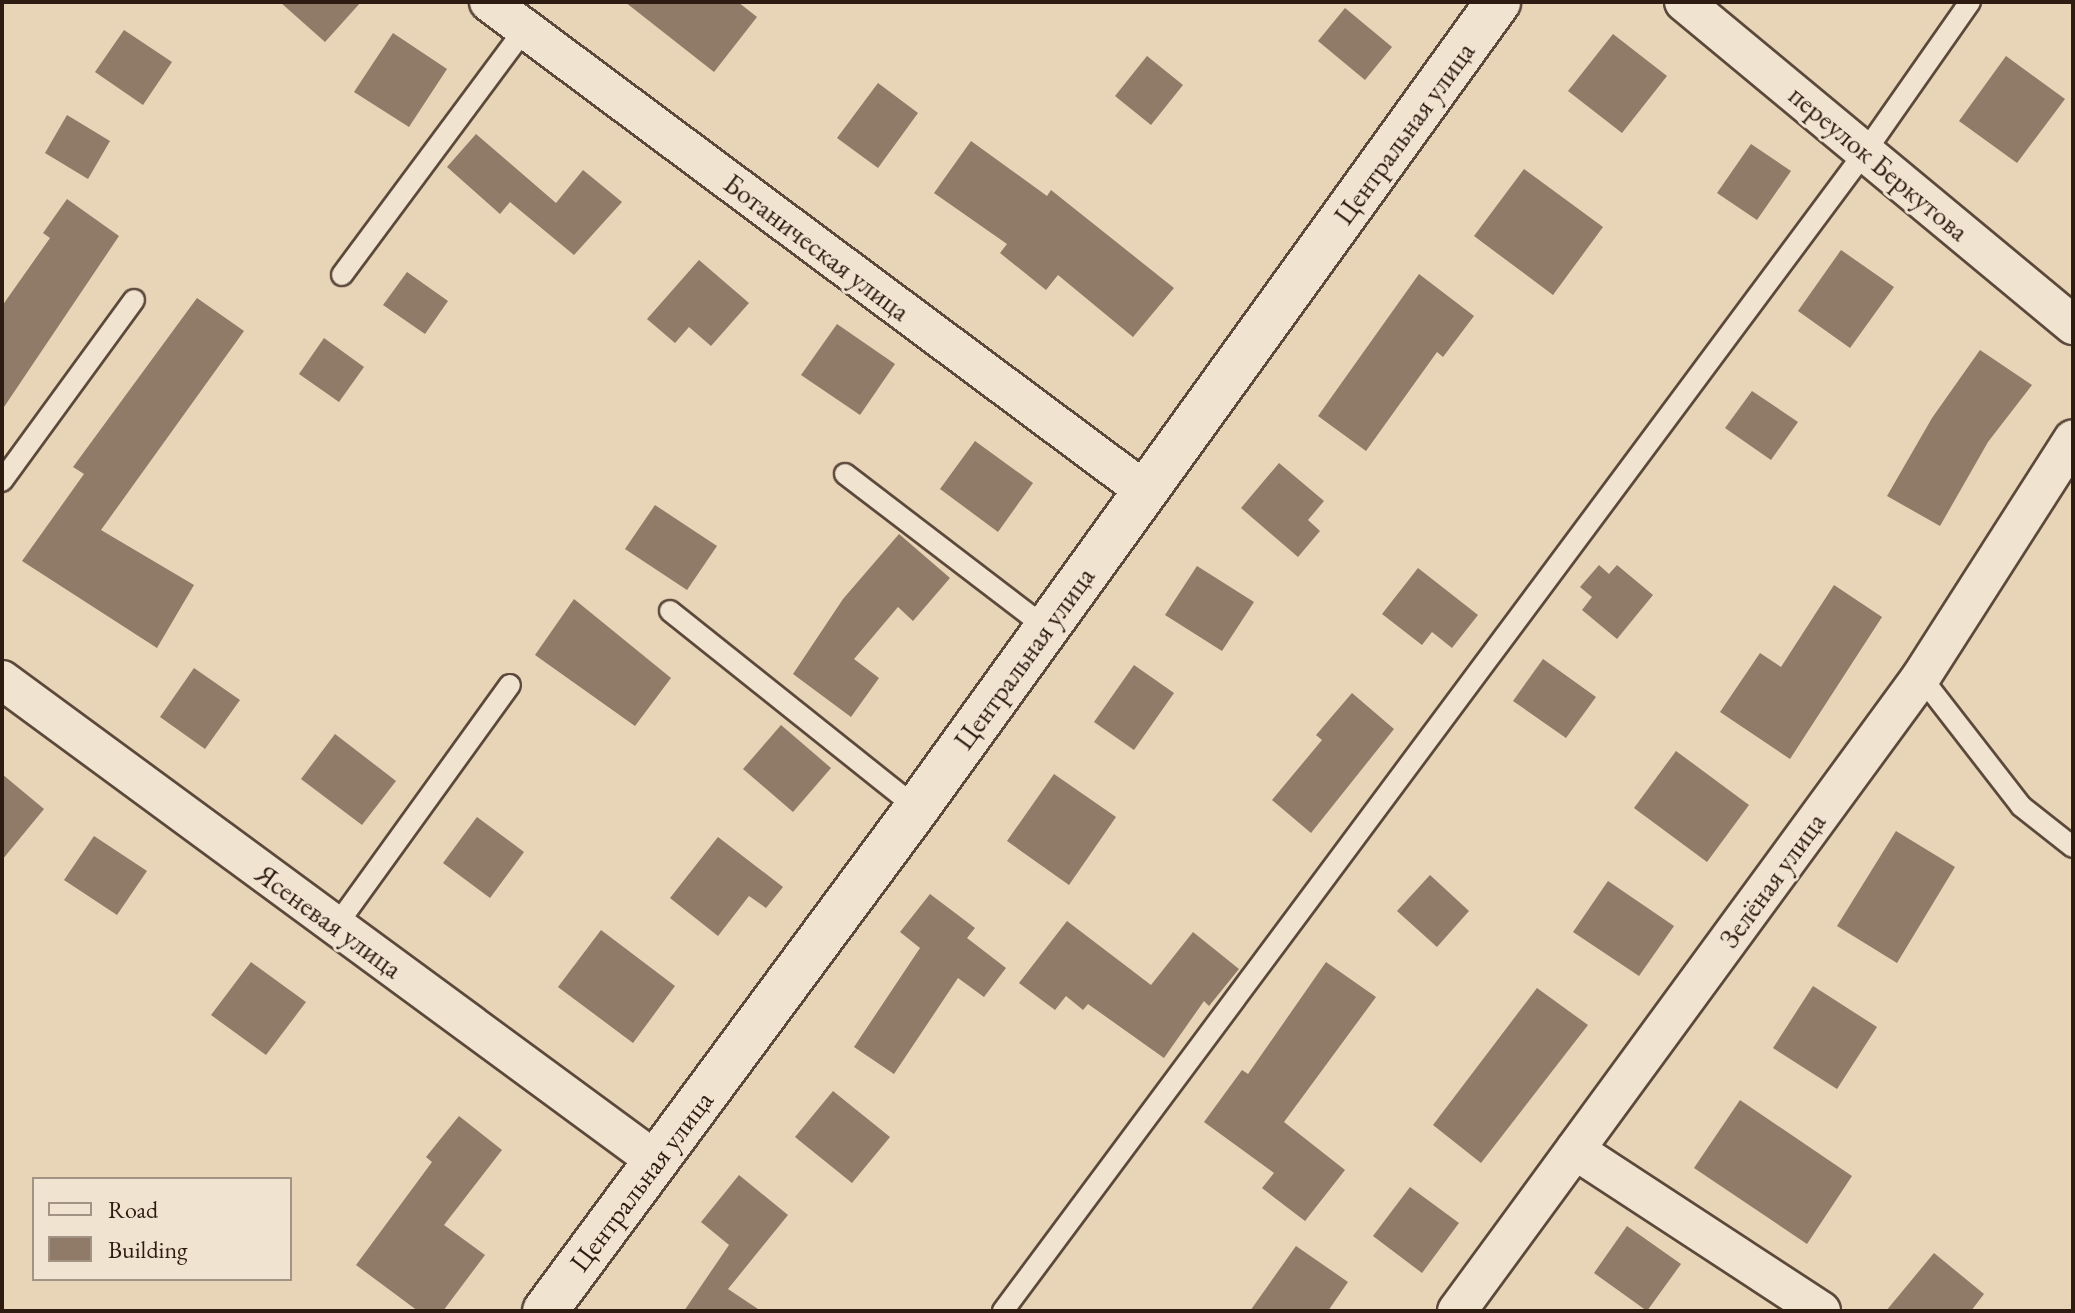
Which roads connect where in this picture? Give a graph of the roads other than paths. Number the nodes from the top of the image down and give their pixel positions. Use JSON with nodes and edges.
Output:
{"nodes":[{"id":1,"x":489,"y":2,"type":"edge"},
{"id":2,"x":1498,"y":2,"type":"edge"},
{"id":3,"x":1684,"y":2,"type":"edge"},
{"id":4,"x":1970,"y":2,"type":"edge"},
{"id":5,"x":525,"y":29,"type":"junction"},
{"id":6,"x":1865,"y":152,"type":"junction"},
{"id":7,"x":342,"y":275,"type":"dead end"},
{"id":8,"x":134,"y":300,"type":"dead end"},
{"id":9,"x":2073,"y":325,"type":"edge"},
{"id":10,"x":2073,"y":439,"type":"edge"},
{"id":11,"x":845,"y":474,"type":"dead end"},
{"id":12,"x":2,"y":481,"type":"edge"},
{"id":13,"x":1145,"y":491,"type":"junction"},
{"id":14,"x":670,"y":611,"type":"dead end"},
{"id":15,"x":1045,"y":627,"type":"junction"},
{"id":16,"x":1921,"y":677,"type":"junction"},
{"id":17,"x":2,"y":680,"type":"edge"},
{"id":18,"x":510,"y":685,"type":"dead end"},
{"id":19,"x":917,"y":808,"type":"junction"},
{"id":20,"x":2073,"y":847,"type":"edge"},
{"id":21,"x":336,"y":926,"type":"junction"},
{"id":22,"x":1575,"y":1150,"type":"junction"},
{"id":23,"x":656,"y":1161,"type":"junction"},
{"id":24,"x":545,"y":1311,"type":"edge"},
{"id":25,"x":1003,"y":1311,"type":"edge"},
{"id":26,"x":1457,"y":1311,"type":"edge"},
{"id":27,"x":1821,"y":1311,"type":"edge"}],
"edges":[{"from":1,"to":5,"type":"street","name":"Ботаническая улица"},
{"from":2,"to":13,"type":"street","name":"Центральная улица"},
{"from":3,"to":6,"type":"street","name":"переулок Беркутова"},
{"from":4,"to":6,"type":"lane"},
{"from":5,"to":7,"type":"lane"},
{"from":5,"to":13,"type":"street","name":"Ботаническая улица"},
{"from":6,"to":9,"type":"street","name":"переулок Беркутова"},
{"from":6,"to":25,"type":"lane"},
{"from":8,"to":12,"type":"lane"},
{"from":10,"to":16,"type":"street","name":"Зелёная улица"},
{"from":11,"to":15,"type":"lane"},
{"from":13,"to":15,"type":"street","name":"Центральная улица"},
{"from":14,"to":19,"type":"lane"},
{"from":15,"to":19,"type":"street","name":"Центральная улица"},
{"from":16,"to":20,"type":"lane"},
{"from":16,"to":22,"type":"street","name":"Зелёная улица"},
{"from":17,"to":21,"type":"street","name":"Ясеневая улица"},
{"from":18,"to":21,"type":"lane"},
{"from":19,"to":23,"type":"street","name":"Центральная улица"},
{"from":21,"to":23,"type":"street","name":"Ясеневая улица"},
{"from":22,"to":26,"type":"street","name":"Зелёная улица"},
{"from":22,"to":27,"type":"street"},
{"from":23,"to":24,"type":"street","name":"Центральная улица"}]}
